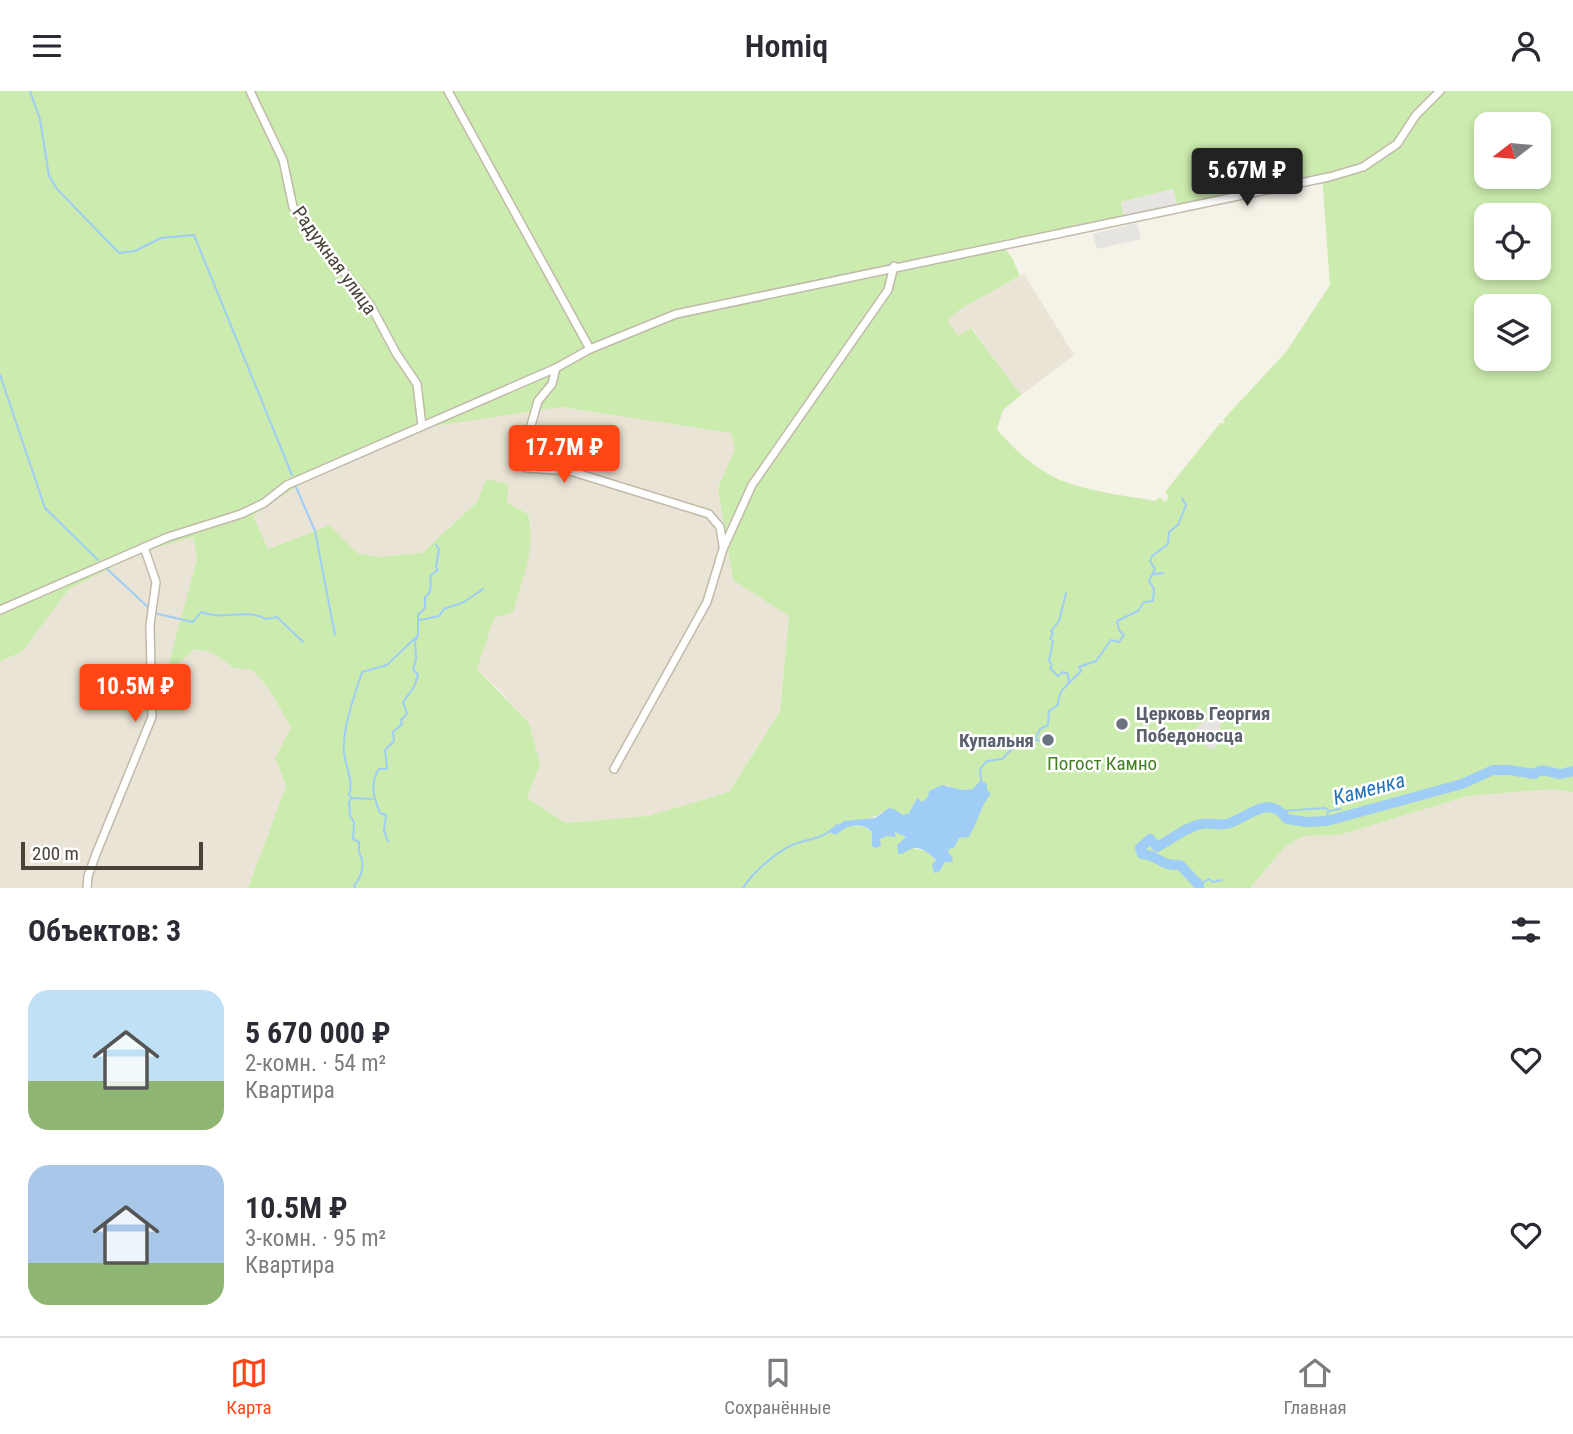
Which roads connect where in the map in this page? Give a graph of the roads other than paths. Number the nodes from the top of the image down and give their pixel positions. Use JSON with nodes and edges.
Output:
{"nodes":[{"id":1,"x":250,"y":91,"type":"edge"},
{"id":2,"x":448,"y":91,"type":"edge"},
{"id":3,"x":1440,"y":91,"type":"edge"},
{"id":4,"x":894,"y":267,"type":"junction"},
{"id":5,"x":590,"y":349,"type":"junction"},
{"id":6,"x":556,"y":368,"type":"junction"},
{"id":7,"x":422,"y":426,"type":"junction"},
{"id":8,"x":144,"y":547,"type":"junction"},
{"id":9,"x":723,"y":549,"type":"junction"},
{"id":10,"x":0,"y":610,"type":"edge"},
{"id":11,"x":614,"y":769,"type":"dead end"},
{"id":12,"x":87,"y":888,"type":"edge"}],
"edges":[{"from":1,"to":7,"type":"street","name":"Радужная улица"},
{"from":2,"to":5,"type":"street"},
{"from":3,"to":4,"type":"street"},
{"from":4,"to":5,"type":"street"},
{"from":4,"to":9,"type":"street"},
{"from":5,"to":6,"type":"street"},
{"from":6,"to":7,"type":"street"},
{"from":6,"to":9,"type":"street"},
{"from":7,"to":8,"type":"street"},
{"from":8,"to":10,"type":"street"},
{"from":8,"to":12,"type":"street"},
{"from":9,"to":11,"type":"street"}]}
